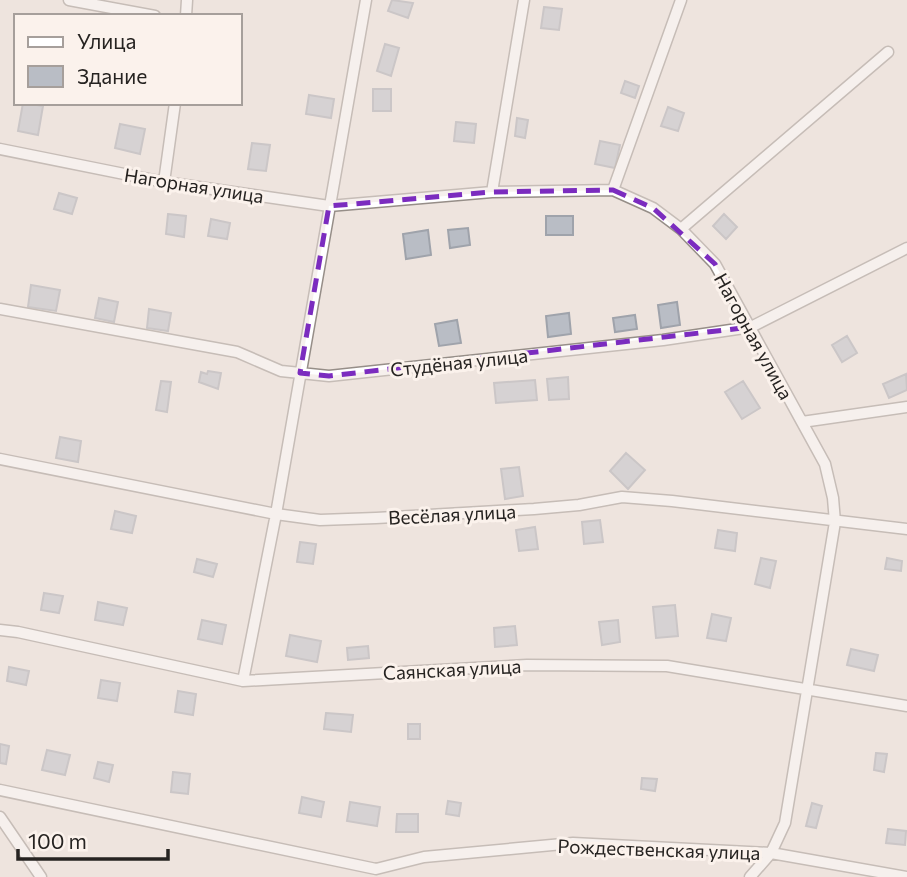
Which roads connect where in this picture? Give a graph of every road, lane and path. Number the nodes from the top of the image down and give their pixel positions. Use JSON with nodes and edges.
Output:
{"nodes":[{"id":1,"x":69,"y":0,"type":"edge"},
{"id":2,"x":366,"y":0,"type":"edge"},
{"id":3,"x":524,"y":0,"type":"edge"},
{"id":4,"x":681,"y":0,"type":"edge"},
{"id":5,"x":144,"y":14,"type":"edge"},
{"id":6,"x":888,"y":52,"type":"dead end"},
{"id":7,"x":174,"y":105,"type":"edge"},
{"id":8,"x":0,"y":149,"type":"edge"},
{"id":9,"x":163,"y":182,"type":"junction"},
{"id":10,"x":614,"y":190,"type":"junction"},
{"id":11,"x":492,"y":192,"type":"junction"},
{"id":12,"x":330,"y":206,"type":"junction"},
{"id":13,"x":681,"y":229,"type":"junction"},
{"id":14,"x":907,"y":248,"type":"edge"},
{"id":15,"x":0,"y":309,"type":"edge"},
{"id":16,"x":751,"y":327,"type":"junction"},
{"id":17,"x":300,"y":373,"type":"junction"},
{"id":18,"x":907,"y":407,"type":"edge"},
{"id":19,"x":802,"y":422,"type":"junction"},
{"id":20,"x":0,"y":459,"type":"edge"},
{"id":21,"x":276,"y":514,"type":"junction"},
{"id":22,"x":835,"y":522,"type":"junction"},
{"id":23,"x":907,"y":529,"type":"edge"},
{"id":24,"x":0,"y":630,"type":"edge"},
{"id":25,"x":243,"y":681,"type":"junction"},
{"id":26,"x":808,"y":689,"type":"junction"},
{"id":27,"x":907,"y":706,"type":"edge"},
{"id":28,"x":0,"y":790,"type":"edge"},
{"id":29,"x":0,"y":817,"type":"edge"},
{"id":30,"x":771,"y":853,"type":"junction"},
{"id":31,"x":41,"y":877,"type":"edge"},
{"id":32,"x":750,"y":877,"type":"edge"},
{"id":33,"x":907,"y":877,"type":"edge"}],
"edges":[{"from":1,"to":5,"type":"street"},
{"from":2,"to":12,"type":"street"},
{"from":3,"to":11,"type":"street"},
{"from":4,"to":10,"type":"street"},
{"from":6,"to":13,"type":"street"},
{"from":7,"to":9,"type":"street"},
{"from":8,"to":9,"type":"street","name":"Нагорная улица"},
{"from":9,"to":12,"type":"street","name":"Нагорная улица"},
{"from":10,"to":11,"type":"street","name":"Нагорная улица"},
{"from":10,"to":13,"type":"street","name":"Нагорная улица"},
{"from":11,"to":12,"type":"street","name":"Нагорная улица"},
{"from":12,"to":17,"type":"street"},
{"from":13,"to":16,"type":"street","name":"Нагорная улица"},
{"from":14,"to":16,"type":"street","name":"Студёная улица"},
{"from":15,"to":17,"type":"street","name":"Студёная улица"},
{"from":16,"to":17,"type":"street","name":"Студёная улица"},
{"from":16,"to":19,"type":"street","name":"Нагорная улица"},
{"from":17,"to":21,"type":"street"},
{"from":18,"to":19,"type":"street"},
{"from":19,"to":22,"type":"street","name":"Нагорная улица"},
{"from":20,"to":21,"type":"street","name":"Весёлая улица"},
{"from":21,"to":22,"type":"street","name":"Весёлая улица"},
{"from":21,"to":25,"type":"street"},
{"from":22,"to":23,"type":"street","name":"Весёлая улица"},
{"from":22,"to":26,"type":"street","name":"Нагорная улица"},
{"from":24,"to":25,"type":"street","name":"Саянская улица"},
{"from":25,"to":26,"type":"street","name":"Саянская улица"},
{"from":26,"to":27,"type":"street","name":"Саянская улица"},
{"from":26,"to":30,"type":"street","name":"Нагорная улица"},
{"from":28,"to":30,"type":"street","name":"Рождественская улица"},
{"from":29,"to":31,"type":"street"},
{"from":30,"to":32,"type":"street","name":"Нагорная улица"},
{"from":30,"to":33,"type":"street","name":"Рождественская улица"}]}
